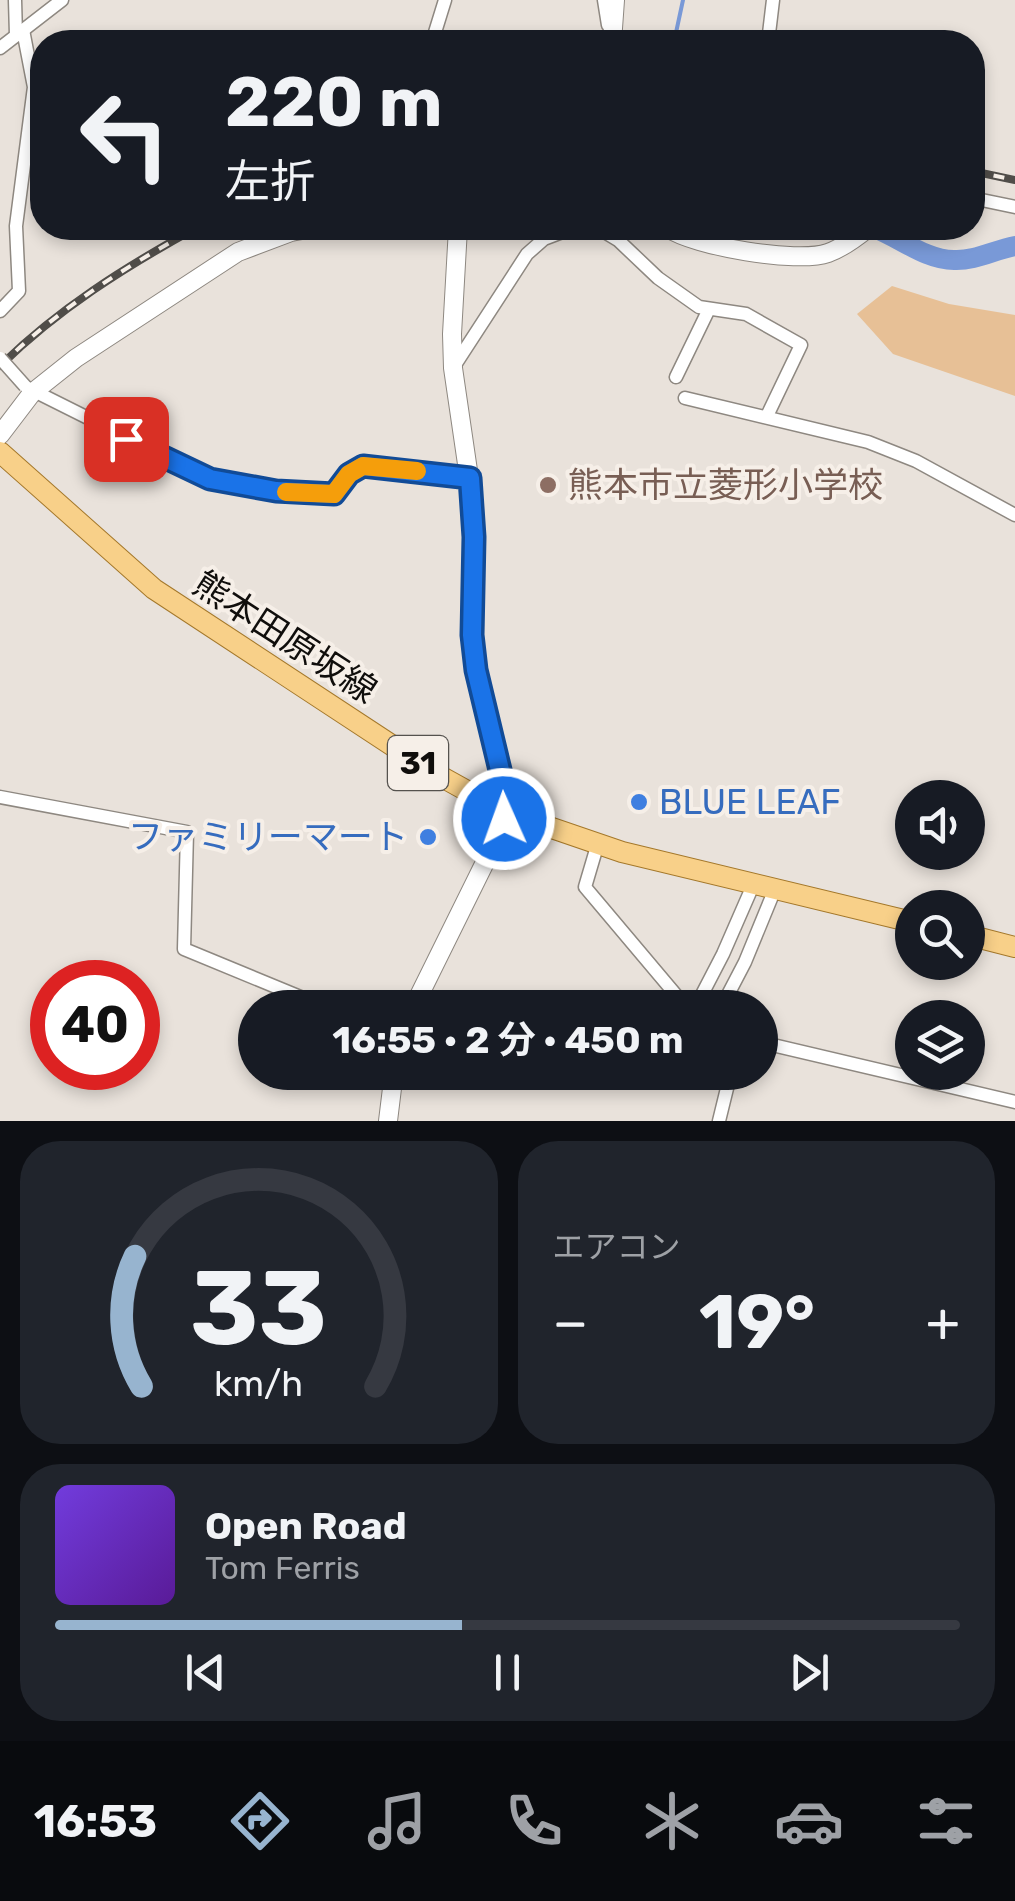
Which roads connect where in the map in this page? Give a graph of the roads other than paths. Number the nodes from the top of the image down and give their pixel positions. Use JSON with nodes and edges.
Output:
{"nodes":[{"id":1,"x":15,"y":0,"type":"edge"},
{"id":2,"x":62,"y":0,"type":"edge"},
{"id":3,"x":445,"y":0,"type":"edge"},
{"id":4,"x":604,"y":0,"type":"edge"},
{"id":5,"x":615,"y":0,"type":"edge"},
{"id":6,"x":773,"y":0,"type":"edge"},
{"id":7,"x":436,"y":30,"type":"edge"},
{"id":8,"x":610,"y":30,"type":"edge"},
{"id":9,"x":613,"y":30,"type":"edge"},
{"id":10,"x":769,"y":30,"type":"edge"},
{"id":11,"x":19,"y":33,"type":"junction"},
{"id":12,"x":0,"y":48,"type":"edge"},
{"id":13,"x":30,"y":73,"type":"edge"},
{"id":14,"x":30,"y":118,"type":"edge"},
{"id":15,"x":985,"y":201,"type":"edge"},
{"id":16,"x":1015,"y":207,"type":"edge"},
{"id":17,"x":270,"y":240,"type":"edge"},
{"id":18,"x":457,"y":240,"type":"edge"},
{"id":19,"x":543,"y":240,"type":"edge"},
{"id":20,"x":618,"y":240,"type":"edge"},
{"id":21,"x":693,"y":240,"type":"edge"},
{"id":22,"x":850,"y":240,"type":"edge"},
{"id":23,"x":709,"y":309,"type":"junction"},
{"id":24,"x":0,"y":311,"type":"edge"},
{"id":25,"x":0,"y":358,"type":"edge"},
{"id":26,"x":453,"y":368,"type":"junction"},
{"id":27,"x":676,"y":377,"type":"dead end"},
{"id":28,"x":28,"y":389,"type":"junction"},
{"id":29,"x":685,"y":398,"type":"dead end"},
{"id":30,"x":766,"y":416,"type":"junction"},
{"id":31,"x":0,"y":435,"type":"edge"},
{"id":32,"x":0,"y":452,"type":"edge"},
{"id":33,"x":470,"y":478,"type":"junction"},
{"id":34,"x":1015,"y":515,"type":"edge"},
{"id":35,"x":0,"y":797,"type":"edge"},
{"id":36,"x":505,"y":812,"type":"junction"},
{"id":37,"x":598,"y":843,"type":"junction"},
{"id":38,"x":765,"y":886,"type":"junction"},
{"id":39,"x":895,"y":918,"type":"edge"},
{"id":40,"x":985,"y":939,"type":"edge"},
{"id":41,"x":1015,"y":947,"type":"edge"},
{"id":42,"x":283,"y":990,"type":"edge"},
{"id":43,"x":422,"y":990,"type":"edge"},
{"id":44,"x":672,"y":990,"type":"edge"},
{"id":45,"x":704,"y":990,"type":"edge"},
{"id":46,"x":729,"y":990,"type":"edge"},
{"id":47,"x":778,"y":1046,"type":"edge"},
{"id":48,"x":392,"y":1090,"type":"edge"},
{"id":49,"x":727,"y":1090,"type":"edge"},
{"id":50,"x":1015,"y":1102,"type":"edge"},
{"id":51,"x":388,"y":1121,"type":"edge"},
{"id":52,"x":719,"y":1121,"type":"edge"}],
"edges":[{"from":1,"to":11,"type":"street"},
{"from":2,"to":11,"type":"street"},
{"from":3,"to":7,"type":"street"},
{"from":4,"to":8,"type":"street"},
{"from":5,"to":9,"type":"street"},
{"from":6,"to":10,"type":"street"},
{"from":11,"to":12,"type":"street"},
{"from":11,"to":13,"type":"street"},
{"from":14,"to":24,"type":"street"},
{"from":15,"to":16,"type":"street"},
{"from":17,"to":28,"type":"street"},
{"from":18,"to":26,"type":"street"},
{"from":19,"to":26,"type":"street"},
{"from":20,"to":23,"type":"street"},
{"from":21,"to":22,"type":"street"},
{"from":23,"to":27,"type":"street"},
{"from":23,"to":30,"type":"street"},
{"from":25,"to":28,"type":"street","bridge":true},
{"from":26,"to":33,"type":"street"},
{"from":28,"to":31,"type":"street"},
{"from":28,"to":33,"type":"street"},
{"from":29,"to":30,"type":"street"},
{"from":30,"to":34,"type":"street"},
{"from":32,"to":36,"type":"main road","name":"熊本田原坂線","number":"31"},
{"from":33,"to":36,"type":"street"},
{"from":35,"to":42,"type":"street"},
{"from":36,"to":37,"type":"main road","name":"熊本田原坂線","number":"31"},
{"from":36,"to":43,"type":"street"},
{"from":37,"to":38,"type":"main road","name":"熊本田原坂線","number":"31"},
{"from":37,"to":44,"type":"street"},
{"from":38,"to":39,"type":"main road","name":"熊本田原坂線","number":"31"},
{"from":38,"to":45,"type":"street"},
{"from":38,"to":46,"type":"street"},
{"from":40,"to":41,"type":"main road"},
{"from":47,"to":50,"type":"street"},
{"from":48,"to":51,"type":"street"},
{"from":49,"to":52,"type":"street"}]}
